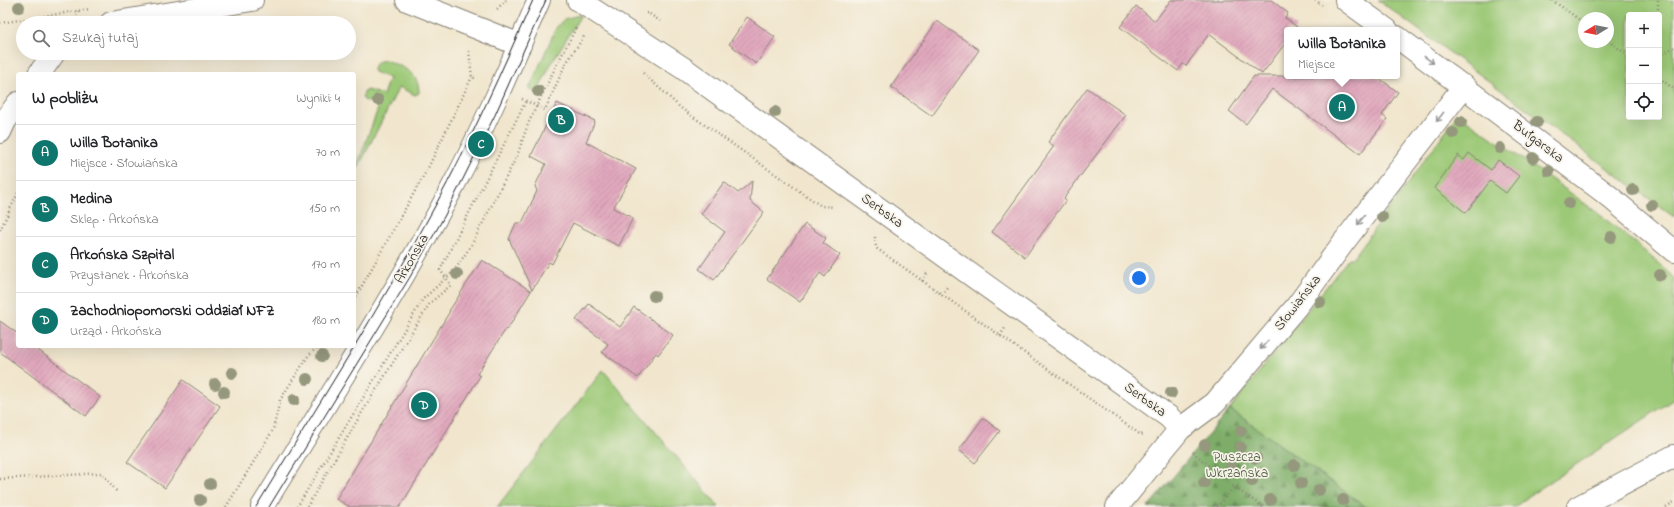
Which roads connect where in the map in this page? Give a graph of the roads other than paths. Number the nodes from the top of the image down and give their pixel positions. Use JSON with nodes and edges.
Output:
{"nodes":[{"id":1,"x":252,"y":0,"type":"edge"},
{"id":2,"x":407,"y":0,"type":"edge"},
{"id":3,"x":539,"y":0,"type":"edge"},
{"id":4,"x":578,"y":0,"type":"edge"},
{"id":5,"x":1346,"y":0,"type":"edge"},
{"id":6,"x":154,"y":16,"type":"edge"},
{"id":7,"x":1383,"y":27,"type":"edge"},
{"id":8,"x":1400,"y":39,"type":"edge"},
{"id":9,"x":520,"y":45,"type":"junction"},
{"id":10,"x":49,"y":60,"type":"edge"},
{"id":11,"x":40,"y":72,"type":"edge"},
{"id":12,"x":1464,"y":86,"type":"junction"},
{"id":13,"x":16,"y":106,"type":"edge"},
{"id":14,"x":2,"y":124,"type":"edge"},
{"id":15,"x":1674,"y":251,"type":"edge"},
{"id":16,"x":1180,"y":429,"type":"junction"},
{"id":17,"x":1674,"y":456,"type":"edge"},
{"id":18,"x":262,"y":507,"type":"edge"},
{"id":19,"x":1117,"y":507,"type":"edge"},
{"id":20,"x":1578,"y":507,"type":"edge"}],
"edges":[{"from":1,"to":6,"type":"street"},
{"from":2,"to":9,"type":"street"},
{"from":3,"to":9,"type":"street","name":"Arkońska"},
{"from":4,"to":16,"type":"street","name":"Serbska"},
{"from":5,"to":7,"type":"street"},
{"from":8,"to":12,"type":"street","name":"Bułgarska","one_way":true},
{"from":9,"to":18,"type":"street","name":"Arkońska"},
{"from":10,"to":11,"type":"street"},
{"from":12,"to":15,"type":"street","name":"Bułgarska"},
{"from":12,"to":16,"type":"street","name":"Słowiańska","one_way":true},
{"from":13,"to":14,"type":"street"},
{"from":16,"to":19,"type":"street","name":"Słowiańska"},
{"from":17,"to":20,"type":"street"}]}
